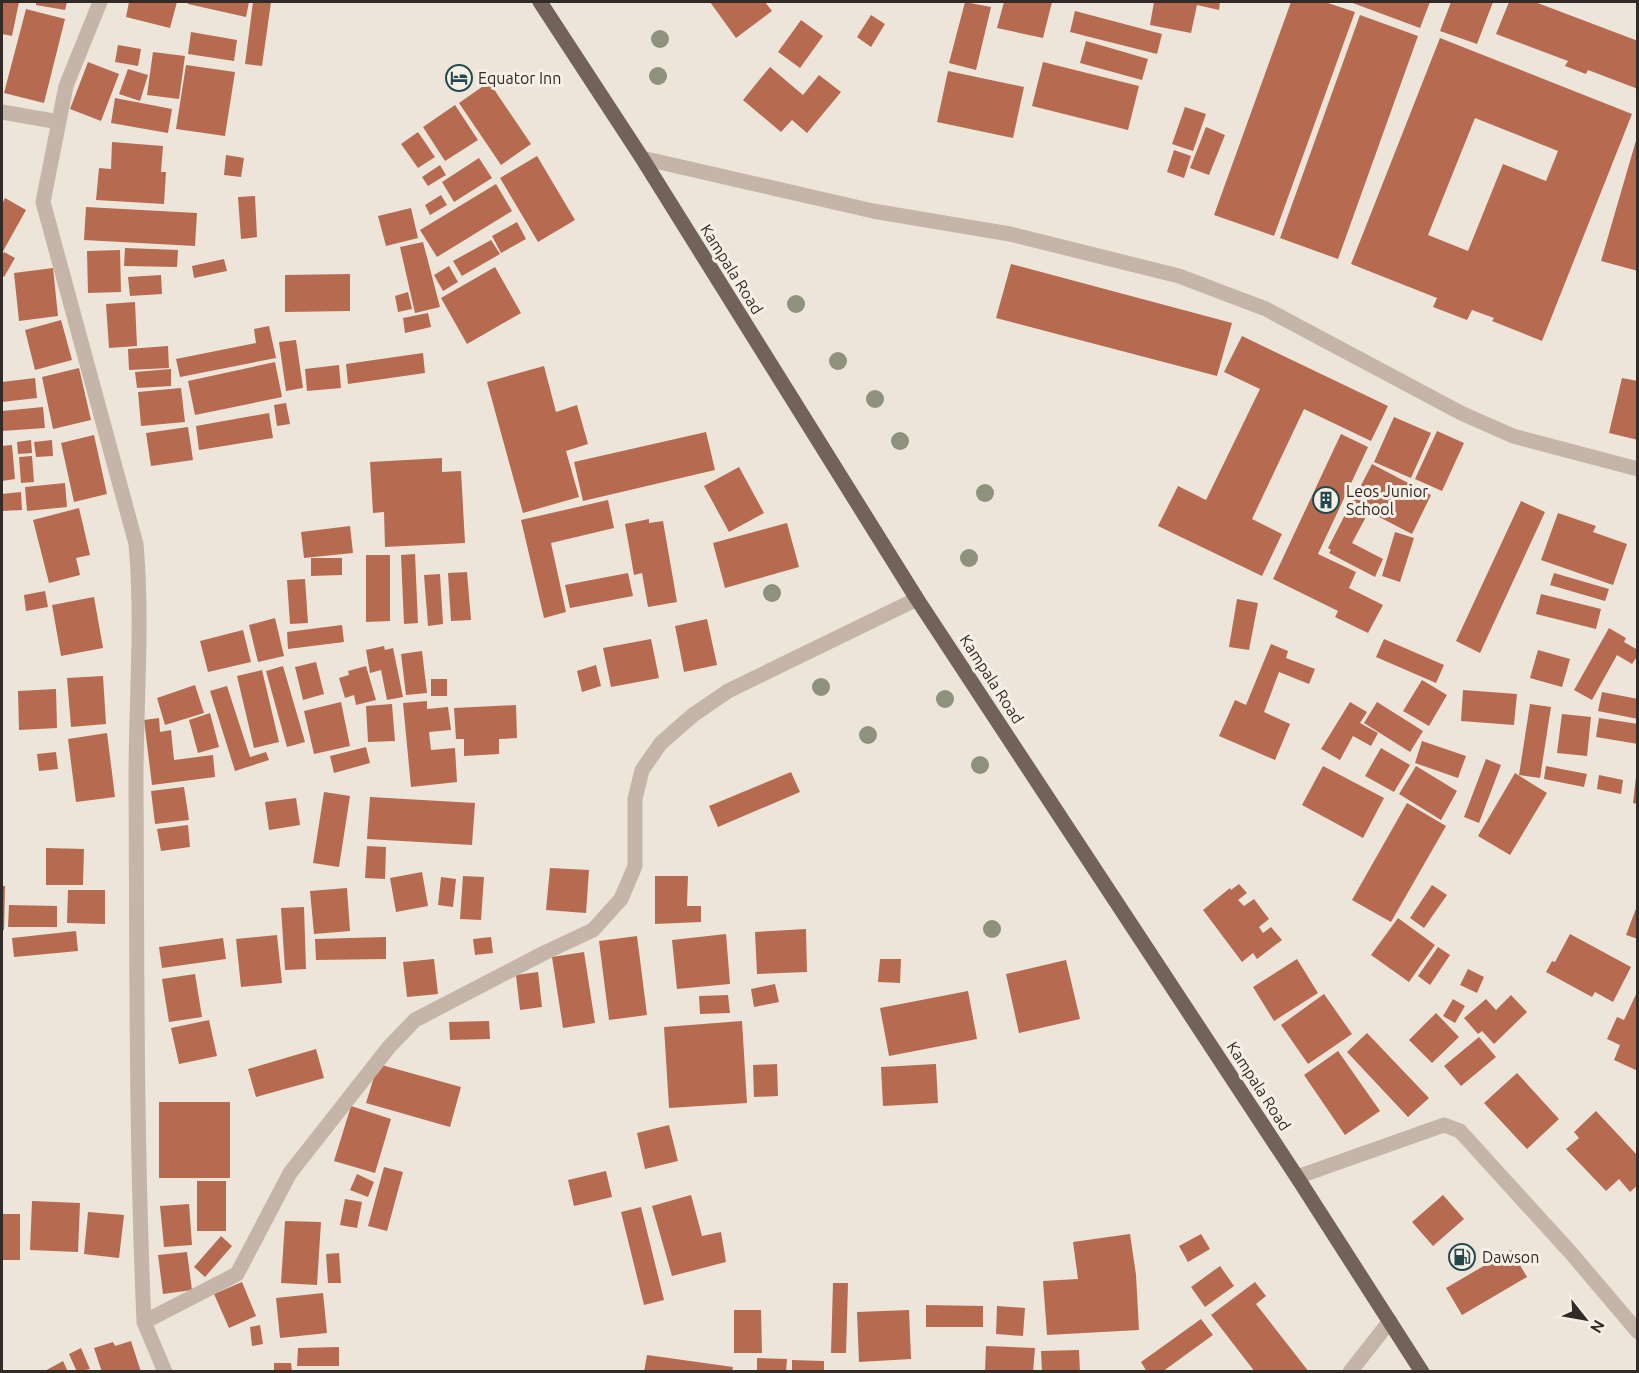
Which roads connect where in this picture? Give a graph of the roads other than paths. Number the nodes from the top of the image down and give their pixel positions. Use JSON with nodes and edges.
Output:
{"nodes":[{"id":1,"x":100,"y":2,"type":"edge"},
{"id":2,"x":540,"y":2,"type":"edge"},
{"id":3,"x":2,"y":112,"type":"edge"},
{"id":4,"x":59,"y":122,"type":"junction"},
{"id":5,"x":642,"y":158,"type":"junction"},
{"id":6,"x":1638,"y":469,"type":"edge"},
{"id":7,"x":917,"y":599,"type":"junction"},
{"id":8,"x":1297,"y":1177,"type":"junction"},
{"id":9,"x":1390,"y":1321,"type":"junction"},
{"id":10,"x":144,"y":1322,"type":"junction"},
{"id":11,"x":1638,"y":1332,"type":"edge"},
{"id":12,"x":165,"y":1371,"type":"edge"},
{"id":13,"x":1350,"y":1371,"type":"edge"},
{"id":14,"x":1422,"y":1371,"type":"edge"}],
"edges":[{"from":1,"to":4,"type":"street"},
{"from":2,"to":5,"type":"main road","name":"Kampala Road"},
{"from":3,"to":4,"type":"street"},
{"from":4,"to":10,"type":"street"},
{"from":5,"to":6,"type":"street"},
{"from":5,"to":7,"type":"main road","name":"Kampala Road"},
{"from":7,"to":8,"type":"main road","name":"Kampala Road"},
{"from":7,"to":10,"type":"street"},
{"from":8,"to":9,"type":"main road","name":"Kampala Road"},
{"from":8,"to":11,"type":"street"},
{"from":9,"to":13,"type":"street"},
{"from":9,"to":14,"type":"main road","name":"Kampala Road"},
{"from":10,"to":12,"type":"street"}]}
